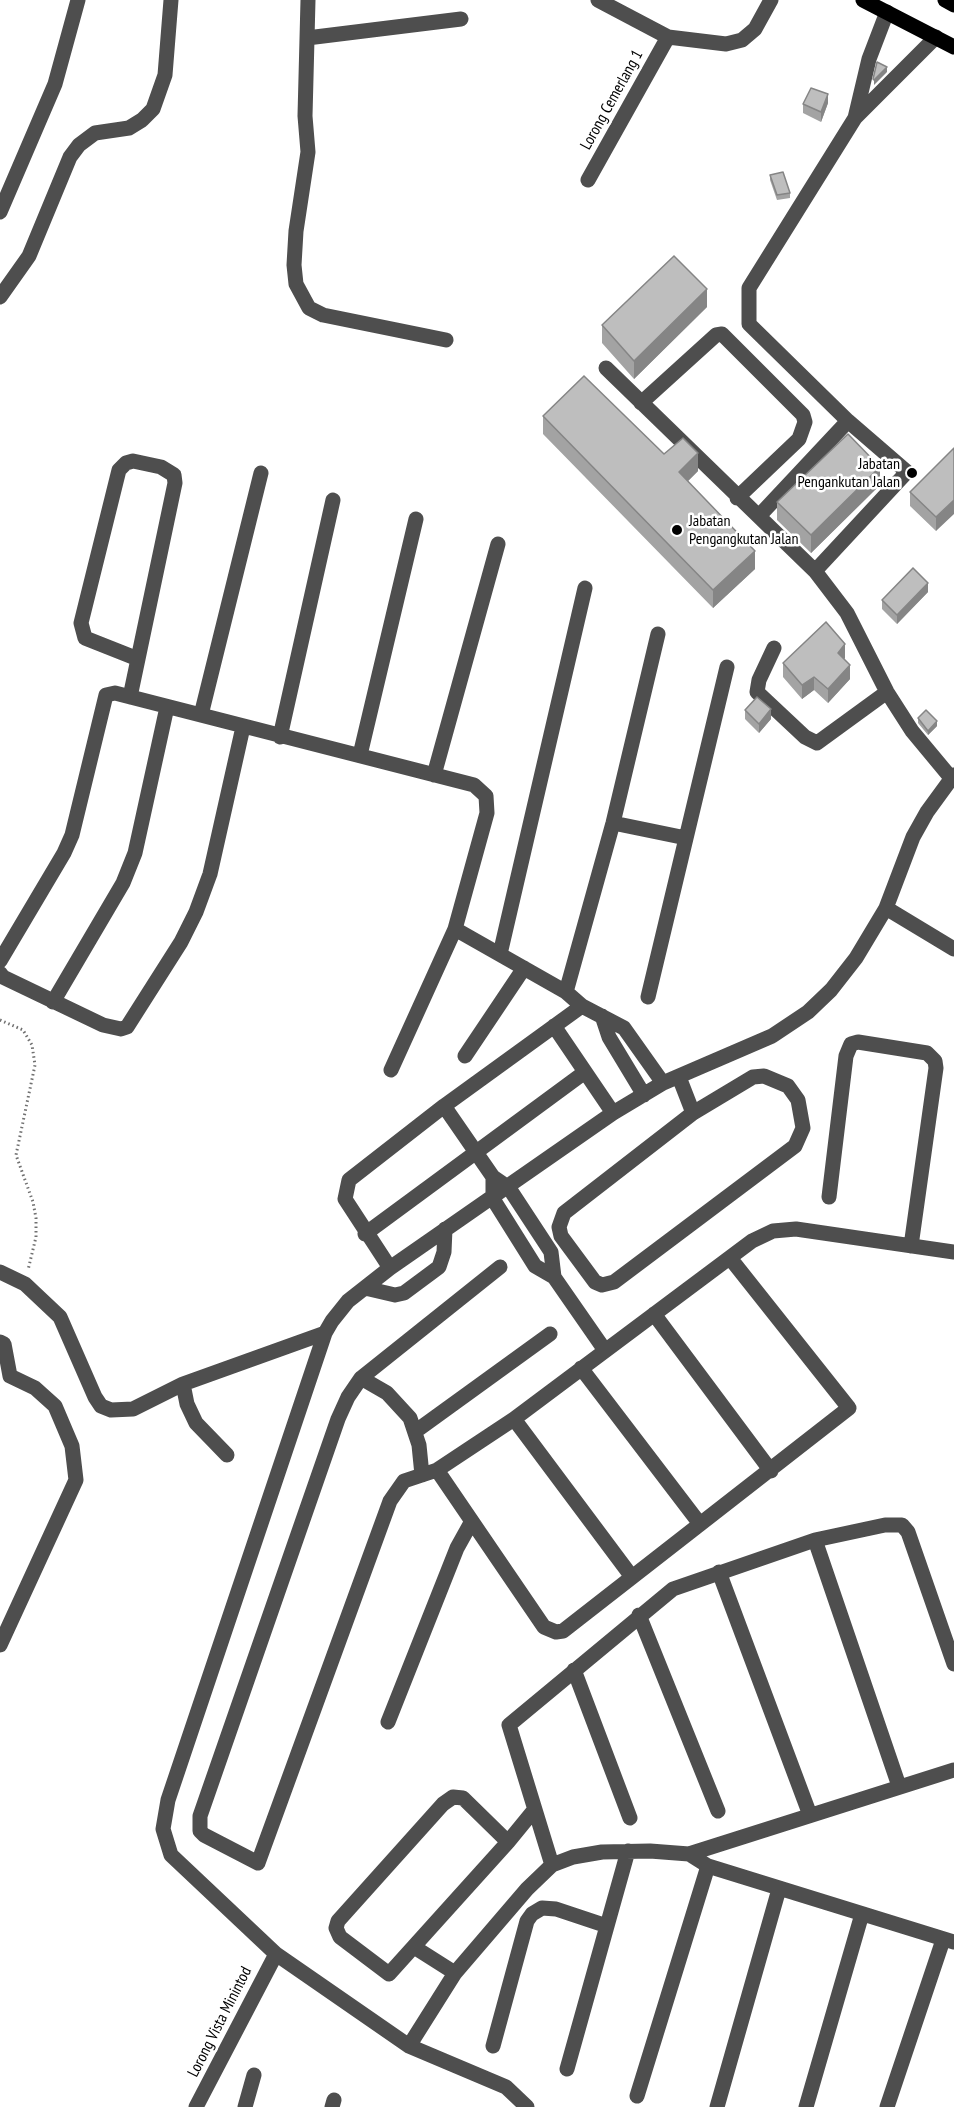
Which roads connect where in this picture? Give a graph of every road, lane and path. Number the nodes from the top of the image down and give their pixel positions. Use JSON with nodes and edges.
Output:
{"nodes":[{"id":1,"x":78,"y":0,"type":"edge"},
{"id":2,"x":171,"y":0,"type":"edge"},
{"id":3,"x":308,"y":0,"type":"edge"},
{"id":4,"x":598,"y":0,"type":"edge"},
{"id":5,"x":771,"y":0,"type":"edge"},
{"id":6,"x":863,"y":0,"type":"edge"},
{"id":7,"x":945,"y":0,"type":"edge"},
{"id":8,"x":954,"y":5,"type":"edge"},
{"id":9,"x":887,"y":12,"type":"junction"},
{"id":10,"x":461,"y":19,"type":"dead end"},
{"id":11,"x":668,"y":37,"type":"junction"},
{"id":12,"x":936,"y":37,"type":"junction"},
{"id":13,"x":308,"y":38,"type":"junction"},
{"id":14,"x":954,"y":47,"type":"edge"},
{"id":15,"x":855,"y":118,"type":"junction"},
{"id":16,"x":588,"y":180,"type":"dead end"},
{"id":17,"x":0,"y":212,"type":"edge"},
{"id":18,"x":0,"y":297,"type":"edge"},
{"id":19,"x":446,"y":340,"type":"dead end"},
{"id":20,"x":606,"y":368,"type":"dead end"},
{"id":21,"x":641,"y":403,"type":"junction"},
{"id":22,"x":848,"y":421,"type":"junction"},
{"id":23,"x":261,"y":473,"type":"dead end"},
{"id":24,"x":737,"y":498,"type":"junction"},
{"id":25,"x":333,"y":500,"type":"dead end"},
{"id":26,"x":759,"y":516,"type":"junction"},
{"id":27,"x":417,"y":519,"type":"dead end"},
{"id":28,"x":498,"y":544,"type":"dead end"},
{"id":29,"x":815,"y":571,"type":"junction"},
{"id":30,"x":585,"y":588,"type":"dead end"},
{"id":31,"x":658,"y":634,"type":"dead end"},
{"id":32,"x":774,"y":648,"type":"dead end"},
{"id":33,"x":138,"y":659,"type":"junction"},
{"id":34,"x":727,"y":667,"type":"dead end"},
{"id":35,"x":887,"y":692,"type":"junction"},
{"id":36,"x":130,"y":697,"type":"junction"},
{"id":37,"x":167,"y":707,"type":"junction"},
{"id":38,"x":201,"y":715,"type":"junction"},
{"id":39,"x":243,"y":727,"type":"junction"},
{"id":40,"x":280,"y":737,"type":"junction"},
{"id":41,"x":360,"y":755,"type":"junction"},
{"id":42,"x":434,"y":775,"type":"junction"},
{"id":43,"x":952,"y":777,"type":"edge"},
{"id":44,"x":612,"y":823,"type":"junction"},
{"id":45,"x":686,"y":838,"type":"junction"},
{"id":46,"x":886,"y":908,"type":"junction"},
{"id":47,"x":455,"y":929,"type":"junction"},
{"id":48,"x":954,"y":949,"type":"edge"},
{"id":49,"x":500,"y":954,"type":"junction"},
{"id":50,"x":0,"y":961,"type":"edge"},
{"id":51,"x":524,"y":968,"type":"junction"},
{"id":52,"x":0,"y":973,"type":"edge"},
{"id":53,"x":566,"y":992,"type":"junction"},
{"id":54,"x":648,"y":997,"type":"dead end"},
{"id":55,"x":52,"y":1002,"type":"junction"},
{"id":56,"x":582,"y":1006,"type":"junction"},
{"id":57,"x":602,"y":1016,"type":"junction"},
{"id":58,"x":0,"y":1020,"type":"edge"},
{"id":59,"x":554,"y":1026,"type":"junction"},
{"id":60,"x":465,"y":1056,"type":"dead end"},
{"id":61,"x":392,"y":1070,"type":"dead end"},
{"id":62,"x":585,"y":1072,"type":"junction"},
{"id":63,"x":678,"y":1077,"type":"junction"},
{"id":64,"x":663,"y":1083,"type":"junction"},
{"id":65,"x":644,"y":1095,"type":"junction"},
{"id":66,"x":444,"y":1106,"type":"junction"},
{"id":67,"x":614,"y":1113,"type":"junction"},
{"id":68,"x":693,"y":1113,"type":"junction"},
{"id":69,"x":476,"y":1152,"type":"junction"},
{"id":70,"x":493,"y":1177,"type":"junction"},
{"id":71,"x":509,"y":1188,"type":"junction"},
{"id":72,"x":829,"y":1197,"type":"dead end"},
{"id":73,"x":493,"y":1199,"type":"junction"},
{"id":74,"x":445,"y":1229,"type":"junction"},
{"id":75,"x":365,"y":1234,"type":"junction"},
{"id":76,"x":911,"y":1246,"type":"junction"},
{"id":77,"x":954,"y":1252,"type":"edge"},
{"id":78,"x":730,"y":1258,"type":"junction"},
{"id":79,"x":500,"y":1267,"type":"dead end"},
{"id":80,"x":390,"y":1268,"type":"junction"},
{"id":81,"x":0,"y":1272,"type":"edge"},
{"id":82,"x":554,"y":1277,"type":"junction"},
{"id":83,"x":25,"y":1284,"type":"junction"},
{"id":84,"x":364,"y":1288,"type":"junction"},
{"id":85,"x":654,"y":1314,"type":"junction"},
{"id":86,"x":325,"y":1333,"type":"junction"},
{"id":87,"x":550,"y":1334,"type":"dead end"},
{"id":88,"x":0,"y":1342,"type":"edge"},
{"id":89,"x":604,"y":1349,"type":"junction"},
{"id":90,"x":581,"y":1368,"type":"junction"},
{"id":91,"x":5,"y":1377,"type":"edge"},
{"id":92,"x":361,"y":1378,"type":"junction"},
{"id":93,"x":183,"y":1384,"type":"junction"},
{"id":94,"x":514,"y":1419,"type":"junction"},
{"id":95,"x":416,"y":1431,"type":"junction"},
{"id":96,"x":227,"y":1455,"type":"dead end"},
{"id":97,"x":771,"y":1471,"type":"junction"},
{"id":98,"x":429,"y":1472,"type":"junction"},
{"id":99,"x":472,"y":1521,"type":"junction"},
{"id":100,"x":700,"y":1524,"type":"junction"},
{"id":101,"x":815,"y":1540,"type":"junction"},
{"id":102,"x":719,"y":1572,"type":"junction"},
{"id":103,"x":632,"y":1577,"type":"junction"},
{"id":104,"x":639,"y":1615,"type":"junction"},
{"id":105,"x":2,"y":1635,"type":"edge"},
{"id":106,"x":954,"y":1664,"type":"edge"},
{"id":107,"x":574,"y":1670,"type":"junction"},
{"id":108,"x":388,"y":1722,"type":"dead end"},
{"id":109,"x":954,"y":1770,"type":"edge"},
{"id":110,"x":899,"y":1786,"type":"junction"},
{"id":111,"x":535,"y":1809,"type":"junction"},
{"id":112,"x":718,"y":1811,"type":"dead end"},
{"id":113,"x":810,"y":1815,"type":"junction"},
{"id":114,"x":630,"y":1818,"type":"dead end"},
{"id":115,"x":508,"y":1842,"type":"junction"},
{"id":116,"x":628,"y":1851,"type":"junction"},
{"id":117,"x":689,"y":1854,"type":"junction"},
{"id":118,"x":552,"y":1865,"type":"junction"},
{"id":119,"x":708,"y":1866,"type":"junction"},
{"id":120,"x":779,"y":1889,"type":"junction"},
{"id":121,"x":862,"y":1914,"type":"junction"},
{"id":122,"x":607,"y":1926,"type":"junction"},
{"id":123,"x":949,"y":1941,"type":"edge"},
{"id":124,"x":414,"y":1947,"type":"junction"},
{"id":125,"x":276,"y":1954,"type":"junction"},
{"id":126,"x":454,"y":1973,"type":"junction"},
{"id":127,"x":409,"y":2046,"type":"junction"},
{"id":128,"x":493,"y":2046,"type":"dead end"},
{"id":129,"x":567,"y":2069,"type":"dead end"},
{"id":130,"x":254,"y":2075,"type":"dead end"},
{"id":131,"x":637,"y":2096,"type":"dead end"},
{"id":132,"x":196,"y":2107,"type":"edge"},
{"id":133,"x":245,"y":2107,"type":"edge"},
{"id":134,"x":527,"y":2107,"type":"edge"},
{"id":135,"x":717,"y":2107,"type":"edge"},
{"id":136,"x":806,"y":2107,"type":"edge"},
{"id":137,"x":887,"y":2107,"type":"edge"}],
"edges":[{"from":1,"to":17,"type":"street"},
{"from":2,"to":18,"type":"street"},
{"from":3,"to":13,"type":"street"},
{"from":4,"to":11,"type":"street"},
{"from":5,"to":11,"type":"street"},
{"from":6,"to":9,"type":"main road"},
{"from":7,"to":8,"type":"main road"},
{"from":9,"to":12,"type":"main road"},
{"from":9,"to":15,"type":"street"},
{"from":10,"to":13,"type":"street"},
{"from":11,"to":16,"type":"street","name":"Lorong Cemerlang 1"},
{"from":12,"to":14,"type":"main road"},
{"from":12,"to":15,"type":"street"},
{"from":13,"to":19,"type":"street"},
{"from":15,"to":22,"type":"street"},
{"from":20,"to":21,"type":"street"},
{"from":21,"to":24,"type":"street"},
{"from":21,"to":24,"type":"street"},
{"from":22,"to":26,"type":"street"},
{"from":22,"to":29,"type":"street"},
{"from":23,"to":38,"type":"street"},
{"from":24,"to":26,"type":"street"},
{"from":25,"to":40,"type":"street"},
{"from":26,"to":29,"type":"street"},
{"from":27,"to":41,"type":"street"},
{"from":28,"to":42,"type":"street"},
{"from":29,"to":35,"type":"street"},
{"from":30,"to":49,"type":"street"},
{"from":31,"to":44,"type":"street"},
{"from":32,"to":35,"type":"street"},
{"from":33,"to":33,"type":"street"},
{"from":33,"to":36,"type":"street"},
{"from":34,"to":45,"type":"street"},
{"from":35,"to":43,"type":"street"},
{"from":36,"to":37,"type":"street"},
{"from":36,"to":50,"type":"street"},
{"from":37,"to":38,"type":"street"},
{"from":37,"to":55,"type":"street"},
{"from":38,"to":39,"type":"street"},
{"from":39,"to":40,"type":"street"},
{"from":39,"to":55,"type":"street"},
{"from":40,"to":41,"type":"street"},
{"from":41,"to":42,"type":"street"},
{"from":42,"to":47,"type":"street"},
{"from":43,"to":46,"type":"street"},
{"from":44,"to":45,"type":"street"},
{"from":44,"to":53,"type":"street"},
{"from":45,"to":54,"type":"street"},
{"from":46,"to":48,"type":"street"},
{"from":46,"to":63,"type":"street"},
{"from":47,"to":49,"type":"street"},
{"from":47,"to":61,"type":"street"},
{"from":49,"to":51,"type":"street"},
{"from":51,"to":53,"type":"street"},
{"from":51,"to":60,"type":"street"},
{"from":52,"to":55,"type":"street"},
{"from":53,"to":56,"type":"street"},
{"from":56,"to":57,"type":"street"},
{"from":56,"to":59,"type":"street"},
{"from":57,"to":64,"type":"street"},
{"from":57,"to":65,"type":"street"},
{"from":58,"to":83,"type":"path"},
{"from":59,"to":62,"type":"street"},
{"from":59,"to":66,"type":"street"},
{"from":62,"to":67,"type":"street"},
{"from":62,"to":69,"type":"street"},
{"from":63,"to":64,"type":"street"},
{"from":63,"to":68,"type":"street"},
{"from":64,"to":65,"type":"street"},
{"from":65,"to":67,"type":"street"},
{"from":66,"to":69,"type":"street"},
{"from":66,"to":75,"type":"street"},
{"from":67,"to":71,"type":"street"},
{"from":68,"to":68,"type":"street"},
{"from":69,"to":70,"type":"street"},
{"from":69,"to":75,"type":"street"},
{"from":70,"to":71,"type":"street"},
{"from":70,"to":73,"type":"street"},
{"from":71,"to":73,"type":"street"},
{"from":71,"to":82,"type":"street"},
{"from":72,"to":76,"type":"street"},
{"from":73,"to":74,"type":"street"},
{"from":73,"to":82,"type":"street"},
{"from":74,"to":80,"type":"street"},
{"from":74,"to":84,"type":"street"},
{"from":75,"to":80,"type":"street"},
{"from":76,"to":77,"type":"street"},
{"from":76,"to":78,"type":"street"},
{"from":78,"to":85,"type":"street"},
{"from":78,"to":97,"type":"street"},
{"from":79,"to":92,"type":"street"},
{"from":80,"to":84,"type":"street"},
{"from":81,"to":83,"type":"street"},
{"from":82,"to":89,"type":"street"},
{"from":83,"to":93,"type":"street"},
{"from":84,"to":86,"type":"street"},
{"from":85,"to":89,"type":"street"},
{"from":85,"to":97,"type":"street"},
{"from":86,"to":93,"type":"street"},
{"from":86,"to":125,"type":"street"},
{"from":87,"to":95,"type":"street"},
{"from":88,"to":91,"type":"street"},
{"from":89,"to":90,"type":"street"},
{"from":90,"to":94,"type":"street"},
{"from":90,"to":100,"type":"street"},
{"from":91,"to":105,"type":"street"},
{"from":92,"to":95,"type":"street"},
{"from":92,"to":98,"type":"street"},
{"from":93,"to":96,"type":"street"},
{"from":94,"to":98,"type":"street"},
{"from":94,"to":103,"type":"street"},
{"from":95,"to":98,"type":"street"},
{"from":97,"to":100,"type":"street"},
{"from":98,"to":99,"type":"street"},
{"from":99,"to":103,"type":"street"},
{"from":99,"to":108,"type":"street"},
{"from":100,"to":103,"type":"street"},
{"from":101,"to":102,"type":"street"},
{"from":101,"to":106,"type":"street"},
{"from":101,"to":110,"type":"street"},
{"from":102,"to":104,"type":"street"},
{"from":102,"to":113,"type":"street"},
{"from":104,"to":107,"type":"street"},
{"from":104,"to":112,"type":"street"},
{"from":107,"to":111,"type":"street"},
{"from":107,"to":114,"type":"street"},
{"from":109,"to":110,"type":"street"},
{"from":110,"to":113,"type":"street"},
{"from":111,"to":115,"type":"street"},
{"from":111,"to":118,"type":"street"},
{"from":113,"to":117,"type":"street"},
{"from":115,"to":124,"type":"street"},
{"from":115,"to":124,"type":"street"},
{"from":116,"to":117,"type":"street"},
{"from":116,"to":118,"type":"street"},
{"from":116,"to":122,"type":"street"},
{"from":117,"to":119,"type":"street"},
{"from":118,"to":126,"type":"street"},
{"from":119,"to":120,"type":"street"},
{"from":119,"to":131,"type":"street"},
{"from":120,"to":121,"type":"street"},
{"from":120,"to":135,"type":"street"},
{"from":121,"to":123,"type":"street"},
{"from":121,"to":136,"type":"street"},
{"from":122,"to":128,"type":"street"},
{"from":122,"to":129,"type":"street"},
{"from":123,"to":137,"type":"street"},
{"from":124,"to":126,"type":"street"},
{"from":125,"to":127,"type":"street"},
{"from":125,"to":132,"type":"street","name":"Lorong Vista Minintod"},
{"from":126,"to":127,"type":"street"},
{"from":127,"to":134,"type":"street"},
{"from":130,"to":133,"type":"street"}]}
